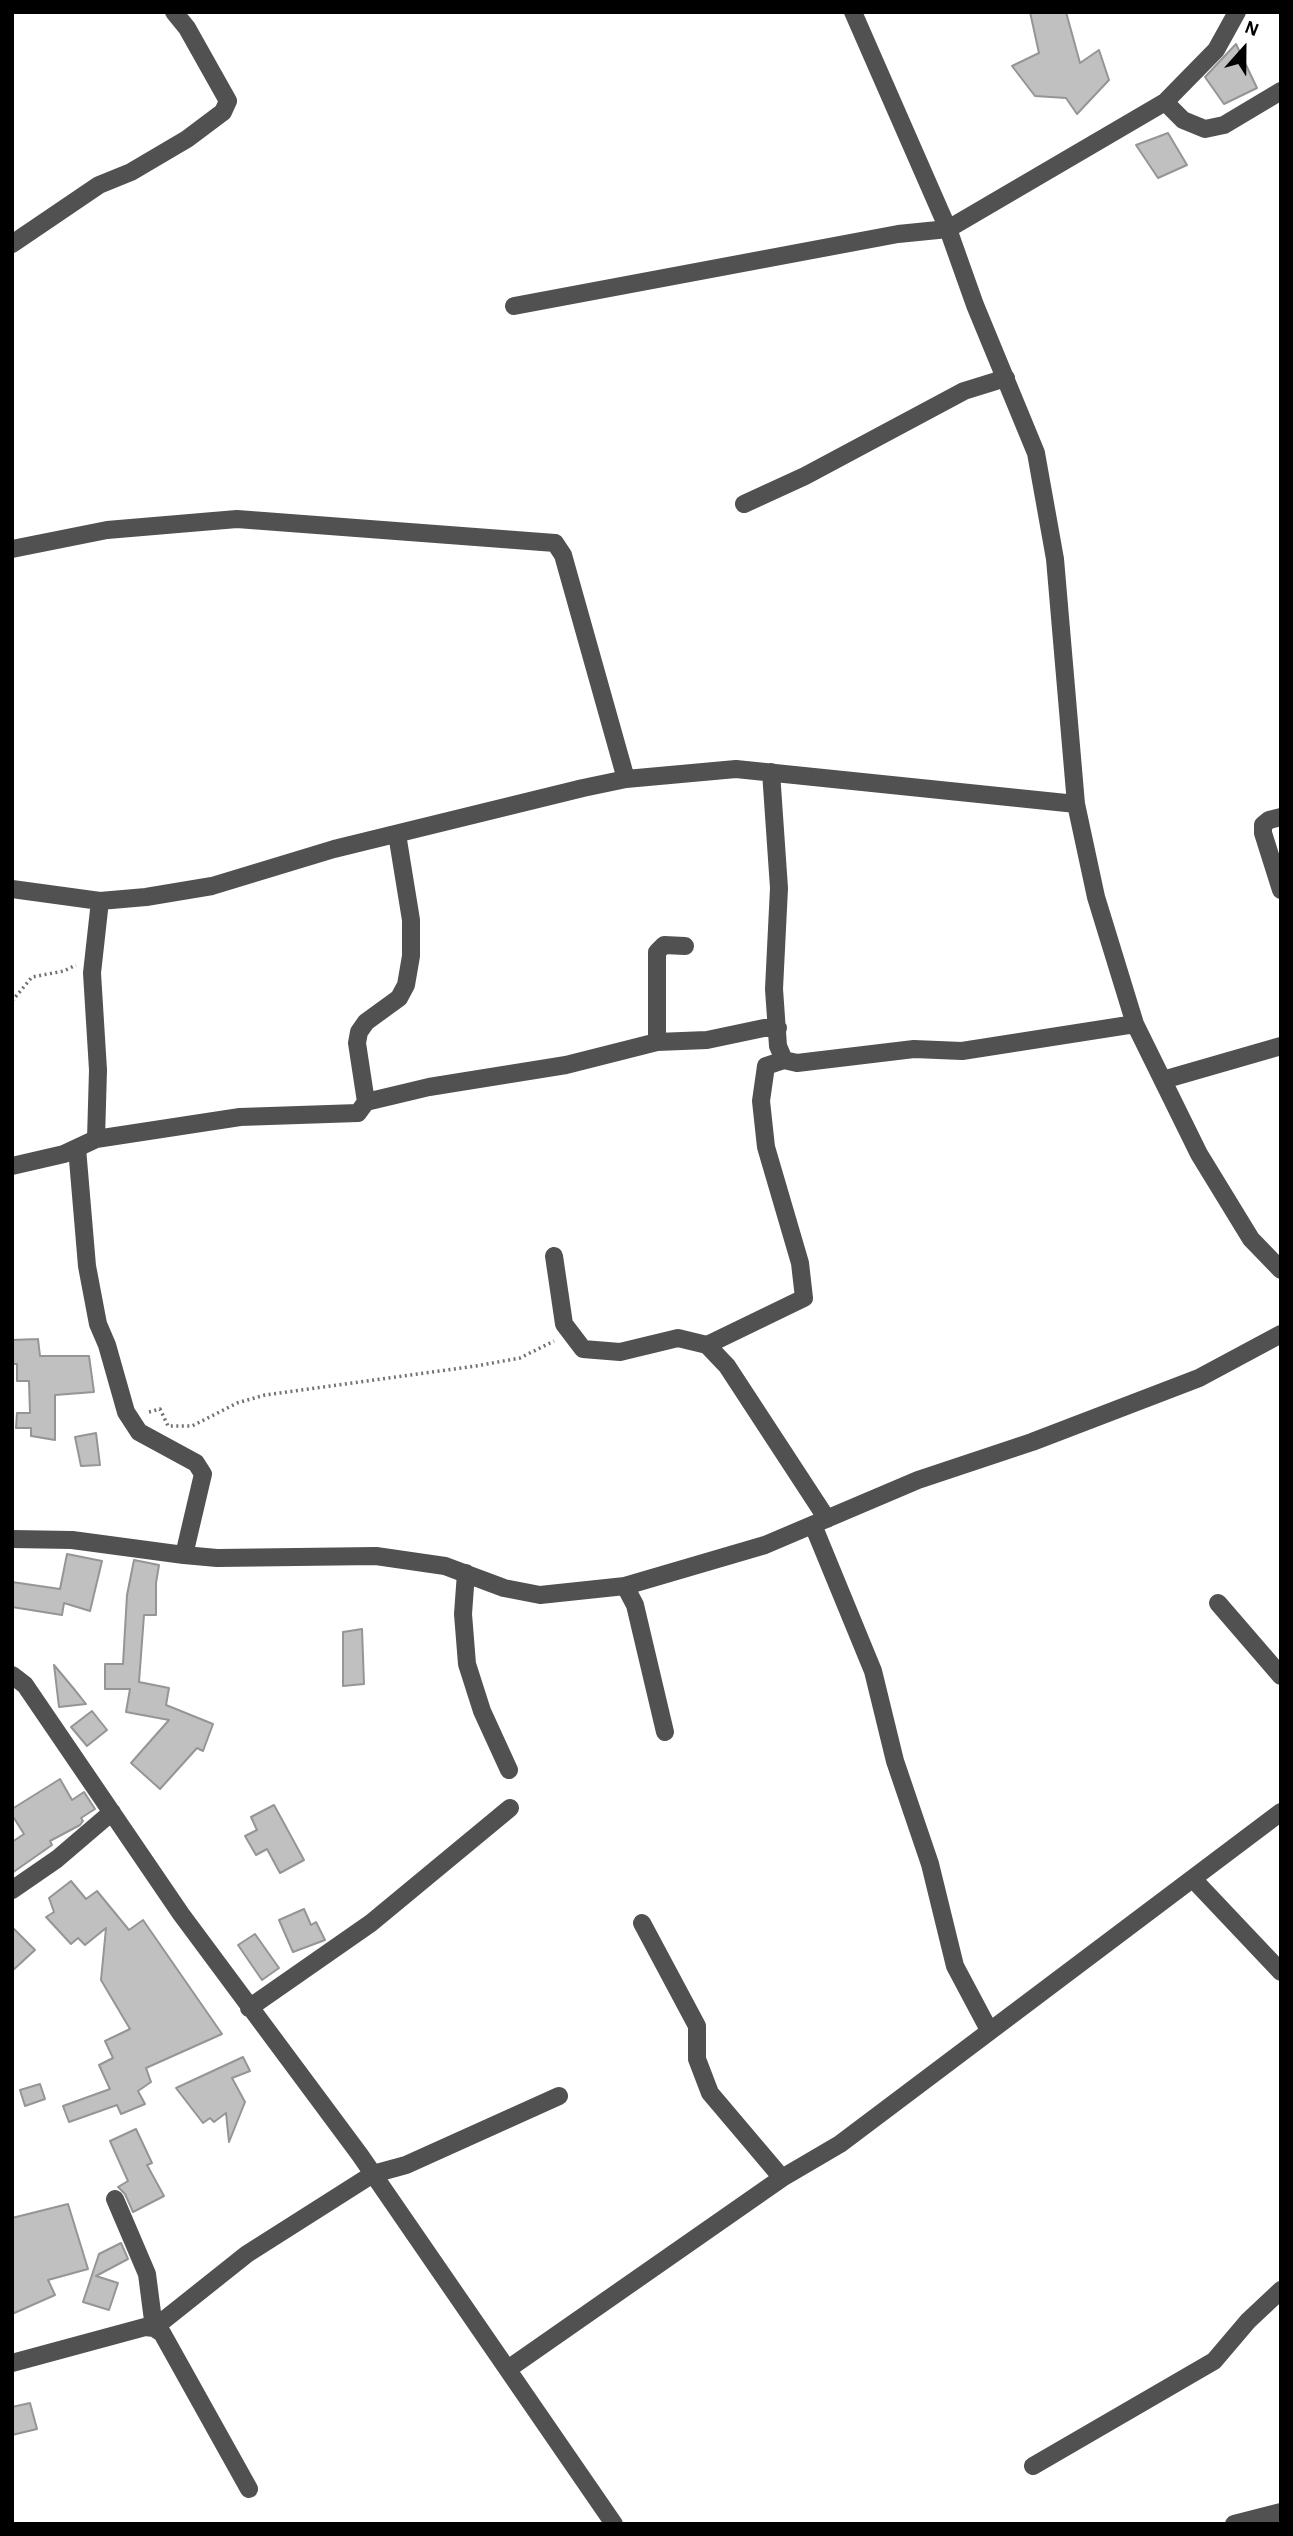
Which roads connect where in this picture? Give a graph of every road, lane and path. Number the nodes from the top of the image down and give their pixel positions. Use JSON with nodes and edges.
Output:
{"nodes":[{"id":1,"x":174,"y":12,"type":"edge"},
{"id":2,"x":853,"y":12,"type":"edge"},
{"id":3,"x":1237,"y":12,"type":"edge"},
{"id":4,"x":1281,"y":91,"type":"edge"},
{"id":5,"x":1165,"y":102,"type":"junction"},
{"id":6,"x":948,"y":229,"type":"junction"},
{"id":7,"x":12,"y":244,"type":"edge"},
{"id":8,"x":514,"y":306,"type":"dead end"},
{"id":9,"x":1006,"y":378,"type":"junction"},
{"id":10,"x":744,"y":504,"type":"dead end"},
{"id":11,"x":12,"y":549,"type":"edge"},
{"id":12,"x":771,"y":772,"type":"junction"},
{"id":13,"x":626,"y":779,"type":"junction"},
{"id":14,"x":1076,"y":804,"type":"junction"},
{"id":15,"x":1281,"y":817,"type":"edge"},
{"id":16,"x":397,"y":834,"type":"junction"},
{"id":17,"x":12,"y":889,"type":"edge"},
{"id":18,"x":1281,"y":890,"type":"edge"},
{"id":19,"x":100,"y":901,"type":"junction"},
{"id":20,"x":685,"y":946,"type":"dead end"},
{"id":21,"x":93,"y":956,"type":"junction"},
{"id":22,"x":12,"y":1000,"type":"edge"},
{"id":23,"x":1135,"y":1024,"type":"junction"},
{"id":24,"x":778,"y":1028,"type":"junction"},
{"id":25,"x":657,"y":1042,"type":"junction"},
{"id":26,"x":1281,"y":1046,"type":"edge"},
{"id":27,"x":784,"y":1060,"type":"junction"},
{"id":28,"x":1163,"y":1080,"type":"junction"},
{"id":29,"x":366,"y":1102,"type":"junction"},
{"id":30,"x":96,"y":1139,"type":"junction"},
{"id":31,"x":78,"y":1148,"type":"junction"},
{"id":32,"x":12,"y":1166,"type":"edge"},
{"id":33,"x":554,"y":1256,"type":"dead end"},
{"id":34,"x":1281,"y":1270,"type":"edge"},
{"id":35,"x":564,"y":1324,"type":"junction"},
{"id":36,"x":1281,"y":1334,"type":"edge"},
{"id":37,"x":707,"y":1345,"type":"junction"},
{"id":38,"x":129,"y":1417,"type":"junction"},
{"id":39,"x":820,"y":1522,"type":"junction"},
{"id":40,"x":12,"y":1539,"type":"edge"},
{"id":41,"x":184,"y":1555,"type":"junction"},
{"id":42,"x":466,"y":1573,"type":"junction"},
{"id":43,"x":625,"y":1586,"type":"junction"},
{"id":44,"x":1218,"y":1604,"type":"dead end"},
{"id":45,"x":12,"y":1675,"type":"edge"},
{"id":46,"x":1281,"y":1675,"type":"edge"},
{"id":47,"x":664,"y":1732,"type":"dead end"},
{"id":48,"x":509,"y":1770,"type":"dead end"},
{"id":49,"x":510,"y":1808,"type":"dead end"},
{"id":50,"x":111,"y":1812,"type":"junction"},
{"id":51,"x":1281,"y":1812,"type":"edge"},
{"id":52,"x":1193,"y":1879,"type":"junction"},
{"id":53,"x":12,"y":1890,"type":"edge"},
{"id":54,"x":642,"y":1923,"type":"dead end"},
{"id":55,"x":1281,"y":1972,"type":"edge"},
{"id":56,"x":249,"y":2008,"type":"junction"},
{"id":57,"x":989,"y":2030,"type":"junction"},
{"id":58,"x":559,"y":2096,"type":"dead end"},
{"id":59,"x":373,"y":2174,"type":"junction"},
{"id":60,"x":782,"y":2178,"type":"junction"},
{"id":61,"x":115,"y":2199,"type":"dead end"},
{"id":62,"x":1281,"y":2290,"type":"edge"},
{"id":63,"x":154,"y":2328,"type":"junction"},
{"id":64,"x":12,"y":2363,"type":"edge"},
{"id":65,"x":508,"y":2368,"type":"junction"},
{"id":66,"x":1033,"y":2466,"type":"dead end"},
{"id":67,"x":249,"y":2490,"type":"dead end"},
{"id":68,"x":1281,"y":2512,"type":"edge"},
{"id":69,"x":614,"y":2524,"type":"edge"},
{"id":70,"x":1234,"y":2524,"type":"edge"}],
"edges":[{"from":1,"to":7,"type":"street"},
{"from":2,"to":6,"type":"street"},
{"from":3,"to":5,"type":"street"},
{"from":4,"to":5,"type":"street"},
{"from":5,"to":6,"type":"street"},
{"from":6,"to":8,"type":"street"},
{"from":6,"to":9,"type":"street"},
{"from":9,"to":10,"type":"street"},
{"from":9,"to":14,"type":"street"},
{"from":11,"to":13,"type":"street"},
{"from":12,"to":13,"type":"street"},
{"from":12,"to":14,"type":"street"},
{"from":12,"to":24,"type":"street"},
{"from":13,"to":16,"type":"street"},
{"from":14,"to":23,"type":"street"},
{"from":15,"to":18,"type":"street"},
{"from":16,"to":19,"type":"street"},
{"from":16,"to":29,"type":"street"},
{"from":17,"to":19,"type":"street"},
{"from":19,"to":21,"type":"street"},
{"from":20,"to":25,"type":"street"},
{"from":21,"to":22,"type":"path"},
{"from":21,"to":30,"type":"street"},
{"from":23,"to":27,"type":"street"},
{"from":23,"to":28,"type":"street"},
{"from":24,"to":25,"type":"street"},
{"from":24,"to":27,"type":"street"},
{"from":25,"to":29,"type":"street"},
{"from":26,"to":28,"type":"street"},
{"from":27,"to":37,"type":"street"},
{"from":28,"to":34,"type":"street"},
{"from":29,"to":30,"type":"street"},
{"from":30,"to":31,"type":"street"},
{"from":31,"to":32,"type":"street"},
{"from":31,"to":38,"type":"street"},
{"from":33,"to":35,"type":"street"},
{"from":35,"to":37,"type":"street"},
{"from":35,"to":38,"type":"path"},
{"from":36,"to":39,"type":"street"},
{"from":37,"to":39,"type":"street"},
{"from":38,"to":41,"type":"street"},
{"from":39,"to":43,"type":"street"},
{"from":39,"to":57,"type":"street"},
{"from":40,"to":41,"type":"street"},
{"from":41,"to":42,"type":"street"},
{"from":42,"to":43,"type":"street"},
{"from":42,"to":48,"type":"street"},
{"from":43,"to":47,"type":"street"},
{"from":44,"to":46,"type":"street"},
{"from":45,"to":50,"type":"street"},
{"from":49,"to":56,"type":"street"},
{"from":50,"to":53,"type":"street"},
{"from":50,"to":56,"type":"street"},
{"from":51,"to":52,"type":"street"},
{"from":52,"to":55,"type":"street"},
{"from":52,"to":57,"type":"street"},
{"from":54,"to":60,"type":"street"},
{"from":56,"to":59,"type":"street"},
{"from":57,"to":60,"type":"street"},
{"from":58,"to":59,"type":"street"},
{"from":59,"to":63,"type":"street"},
{"from":59,"to":65,"type":"street"},
{"from":60,"to":65,"type":"street"},
{"from":61,"to":63,"type":"street"},
{"from":62,"to":66,"type":"street"},
{"from":63,"to":64,"type":"street"},
{"from":63,"to":67,"type":"street"},
{"from":65,"to":69,"type":"street"},
{"from":68,"to":70,"type":"street"}]}
